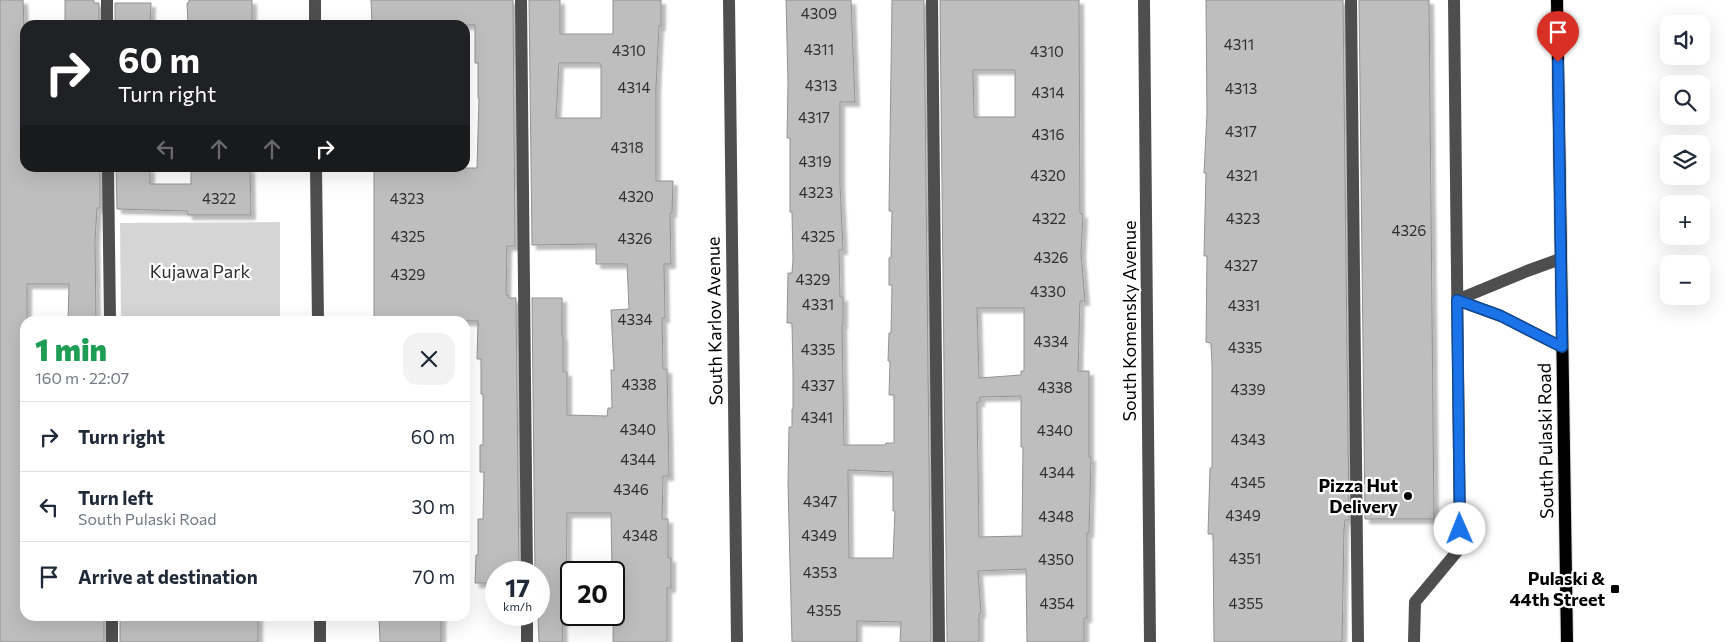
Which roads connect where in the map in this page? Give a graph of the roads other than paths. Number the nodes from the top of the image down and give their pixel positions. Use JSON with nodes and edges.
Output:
{"nodes":[{"id":1,"x":107,"y":0,"type":"edge"},
{"id":2,"x":315,"y":0,"type":"edge"},
{"id":3,"x":521,"y":0,"type":"edge"},
{"id":4,"x":729,"y":0,"type":"edge"},
{"id":5,"x":932,"y":0,"type":"edge"},
{"id":6,"x":1144,"y":0,"type":"edge"},
{"id":7,"x":1351,"y":0,"type":"edge"},
{"id":8,"x":1454,"y":0,"type":"edge"},
{"id":9,"x":1557,"y":0,"type":"edge"},
{"id":10,"x":107,"y":20,"type":"edge"},
{"id":11,"x":315,"y":20,"type":"edge"},
{"id":12,"x":108,"y":172,"type":"edge"},
{"id":13,"x":316,"y":172,"type":"edge"},
{"id":14,"x":1560,"y":259,"type":"junction"},
{"id":15,"x":1457,"y":300,"type":"junction"},
{"id":16,"x":110,"y":316,"type":"edge"},
{"id":17,"x":318,"y":316,"type":"edge"},
{"id":18,"x":1562,"y":347,"type":"junction"},
{"id":19,"x":527,"y":561,"type":"edge"},
{"id":20,"x":112,"y":621,"type":"edge"},
{"id":21,"x":320,"y":621,"type":"edge"},
{"id":22,"x":527,"y":626,"type":"edge"},
{"id":23,"x":112,"y":642,"type":"edge"},
{"id":24,"x":320,"y":642,"type":"edge"},
{"id":25,"x":527,"y":642,"type":"edge"},
{"id":26,"x":737,"y":642,"type":"edge"},
{"id":27,"x":939,"y":642,"type":"edge"},
{"id":28,"x":1150,"y":642,"type":"edge"},
{"id":29,"x":1358,"y":642,"type":"edge"},
{"id":30,"x":1414,"y":642,"type":"edge"},
{"id":31,"x":1567,"y":642,"type":"edge"}],
"edges":[{"from":1,"to":10,"type":"street"},
{"from":2,"to":11,"type":"street"},
{"from":3,"to":19,"type":"street"},
{"from":4,"to":26,"type":"street","name":"South Karlov Avenue"},
{"from":5,"to":27,"type":"street"},
{"from":6,"to":28,"type":"street","name":"South Komensky Avenue"},
{"from":7,"to":29,"type":"street"},
{"from":8,"to":15,"type":"street"},
{"from":9,"to":14,"type":"main road","name":"South Pulaski Road"},
{"from":12,"to":16,"type":"street"},
{"from":13,"to":17,"type":"street"},
{"from":14,"to":15,"type":"street"},
{"from":14,"to":18,"type":"main road","name":"South Pulaski Road"},
{"from":15,"to":18,"type":"street"},
{"from":15,"to":30,"type":"street"},
{"from":18,"to":31,"type":"main road","name":"South Pulaski Road"},
{"from":20,"to":23,"type":"street"},
{"from":21,"to":24,"type":"street"},
{"from":22,"to":25,"type":"street"}]}
